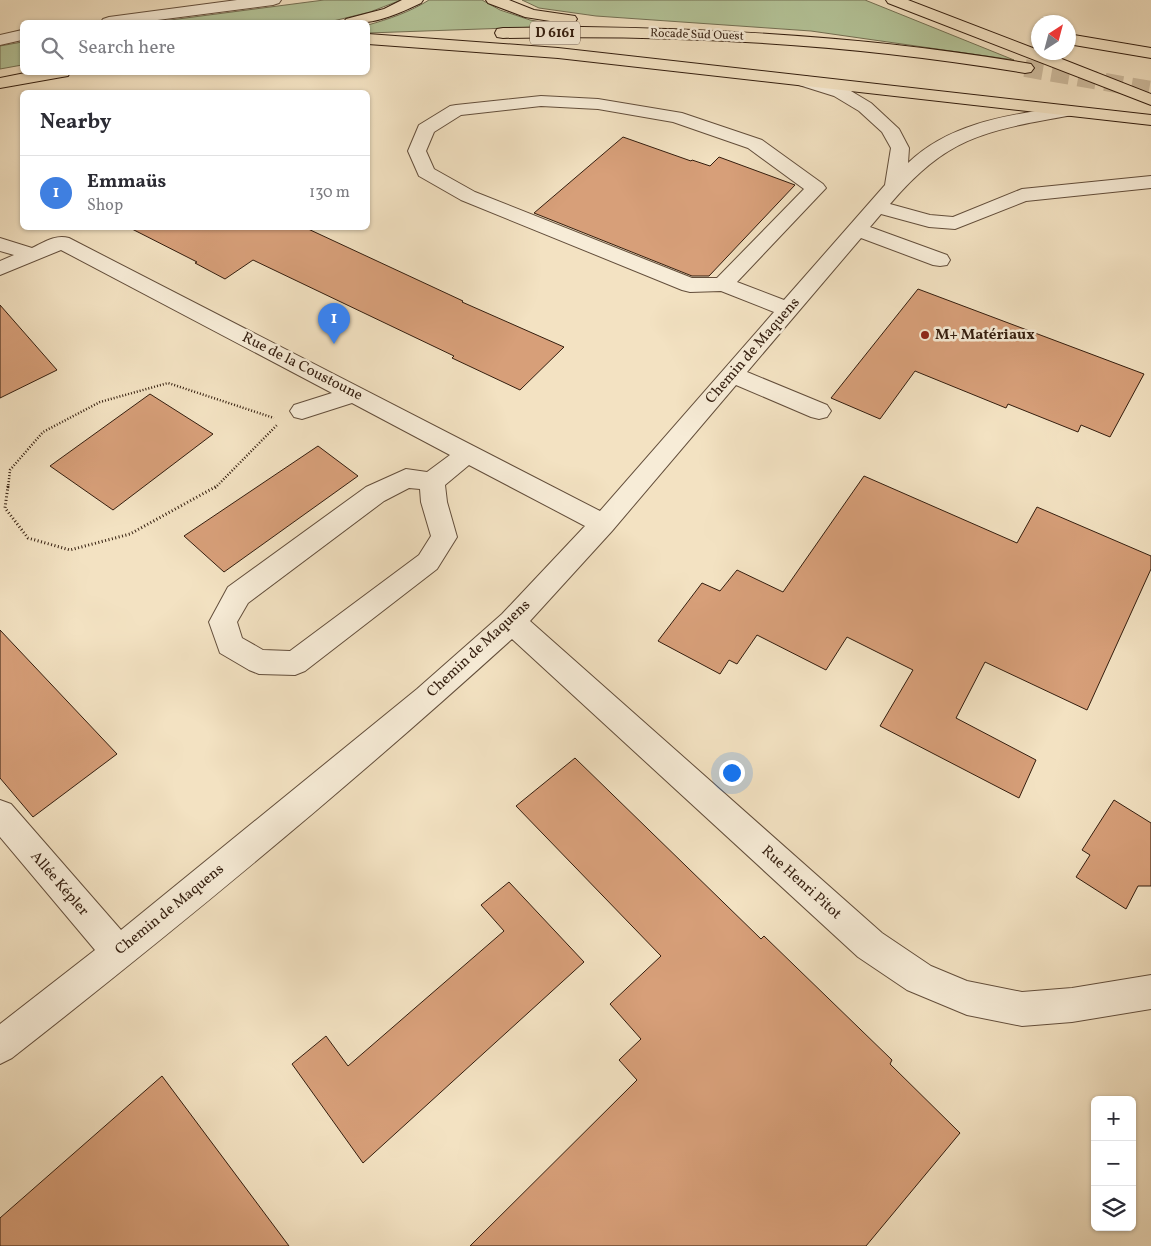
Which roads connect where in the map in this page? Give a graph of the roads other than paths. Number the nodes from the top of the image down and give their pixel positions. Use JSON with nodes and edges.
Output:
{"nodes":[{"id":1,"x":273,"y":0,"type":"edge"},
{"id":2,"x":414,"y":0,"type":"edge"},
{"id":3,"x":494,"y":0,"type":"edge"},
{"id":4,"x":894,"y":0,"type":"edge"},
{"id":5,"x":917,"y":0,"type":"edge"},
{"id":6,"x":929,"y":0,"type":"edge"},
{"id":7,"x":124,"y":20,"type":"edge"},
{"id":8,"x":360,"y":20,"type":"edge"},
{"id":9,"x":1010,"y":29,"type":"dead end"},
{"id":10,"x":20,"y":35,"type":"edge"},
{"id":11,"x":988,"y":35,"type":"junction"},
{"id":12,"x":742,"y":36,"type":"junction"},
{"id":13,"x":370,"y":38,"type":"edge"},
{"id":14,"x":370,"y":38,"type":"edge"},
{"id":15,"x":0,"y":40,"type":"edge"},
{"id":16,"x":1076,"y":40,"type":"edge"},
{"id":17,"x":1151,"y":53,"type":"edge"},
{"id":18,"x":1025,"y":68,"type":"tunnel mouth"},
{"id":19,"x":45,"y":75,"type":"edge"},
{"id":20,"x":805,"y":81,"type":"junction"},
{"id":21,"x":0,"y":83,"type":"edge"},
{"id":22,"x":1151,"y":100,"type":"edge"},
{"id":23,"x":1066,"y":111,"type":"junction"},
{"id":24,"x":1151,"y":120,"type":"edge"},
{"id":25,"x":1151,"y":182,"type":"edge"},
{"id":26,"x":886,"y":196,"type":"junction"},
{"id":27,"x":858,"y":230,"type":"junction"},
{"id":28,"x":0,"y":244,"type":"edge"},
{"id":29,"x":33,"y":255,"type":"junction"},
{"id":30,"x":940,"y":260,"type":"dead end"},
{"id":31,"x":0,"y":269,"type":"edge"},
{"id":32,"x":723,"y":284,"type":"junction"},
{"id":33,"x":790,"y":310,"type":"junction"},
{"id":34,"x":732,"y":374,"type":"junction"},
{"id":35,"x":355,"y":394,"type":"junction"},
{"id":36,"x":819,"y":410,"type":"dead end"},
{"id":37,"x":292,"y":416,"type":"road end"},
{"id":38,"x":468,"y":453,"type":"junction"},
{"id":39,"x":432,"y":482,"type":"junction"},
{"id":40,"x":603,"y":524,"type":"junction"},
{"id":41,"x":512,"y":622,"type":"junction"},
{"id":42,"x":0,"y":814,"type":"edge"},
{"id":43,"x":118,"y":953,"type":"junction"},
{"id":44,"x":1151,"y":992,"type":"edge"},
{"id":45,"x":0,"y":1046,"type":"edge"}],
"edges":[{"from":1,"to":7,"type":"street"},
{"from":2,"to":8,"type":"main road"},
{"from":3,"to":12,"type":"main road"},
{"from":4,"to":11,"type":"main road"},
{"from":5,"to":11,"type":"main road"},
{"from":6,"to":9,"type":"main road"},
{"from":10,"to":15,"type":"street"},
{"from":11,"to":22,"type":"main road"},
{"from":12,"to":13,"type":"main road","name":"Rocade Sud Ouest","number":"D 6161"},
{"from":12,"to":18,"type":"main road","name":"Rocade Sud Ouest","number":"D 6161"},
{"from":14,"to":20,"type":"main road"},
{"from":16,"to":17,"type":"main road"},
{"from":19,"to":21,"type":"main road"},
{"from":20,"to":23,"type":"main road"},
{"from":20,"to":26,"type":"street"},
{"from":23,"to":24,"type":"main road"},
{"from":23,"to":26,"type":"street","name":"Chemin de Maquens"},
{"from":25,"to":26,"type":"street"},
{"from":26,"to":27,"type":"street","name":"Chemin de Maquens"},
{"from":27,"to":30,"type":"street"},
{"from":27,"to":33,"type":"street","name":"Chemin de Maquens"},
{"from":28,"to":29,"type":"street"},
{"from":29,"to":31,"type":"street","name":"Rue de la Coustoune"},
{"from":29,"to":35,"type":"street","name":"Rue de la Coustoune"},
{"from":32,"to":32,"type":"street"},
{"from":32,"to":33,"type":"street"},
{"from":33,"to":34,"type":"street","name":"Chemin de Maquens"},
{"from":34,"to":36,"type":"street"},
{"from":34,"to":40,"type":"street","name":"Chemin de Maquens"},
{"from":35,"to":37,"type":"street"},
{"from":35,"to":38,"type":"street","name":"Rue de la Coustoune"},
{"from":38,"to":39,"type":"street"},
{"from":38,"to":40,"type":"street","name":"Rue de la Coustoune"},
{"from":39,"to":39,"type":"street"},
{"from":40,"to":41,"type":"street","name":"Chemin de Maquens"},
{"from":41,"to":43,"type":"street","name":"Chemin de Maquens"},
{"from":41,"to":44,"type":"street","name":"Rue Henri Pitot"},
{"from":42,"to":43,"type":"street","name":"Allée Képler"},
{"from":43,"to":45,"type":"street","name":"Chemin de Maquens"}]}
